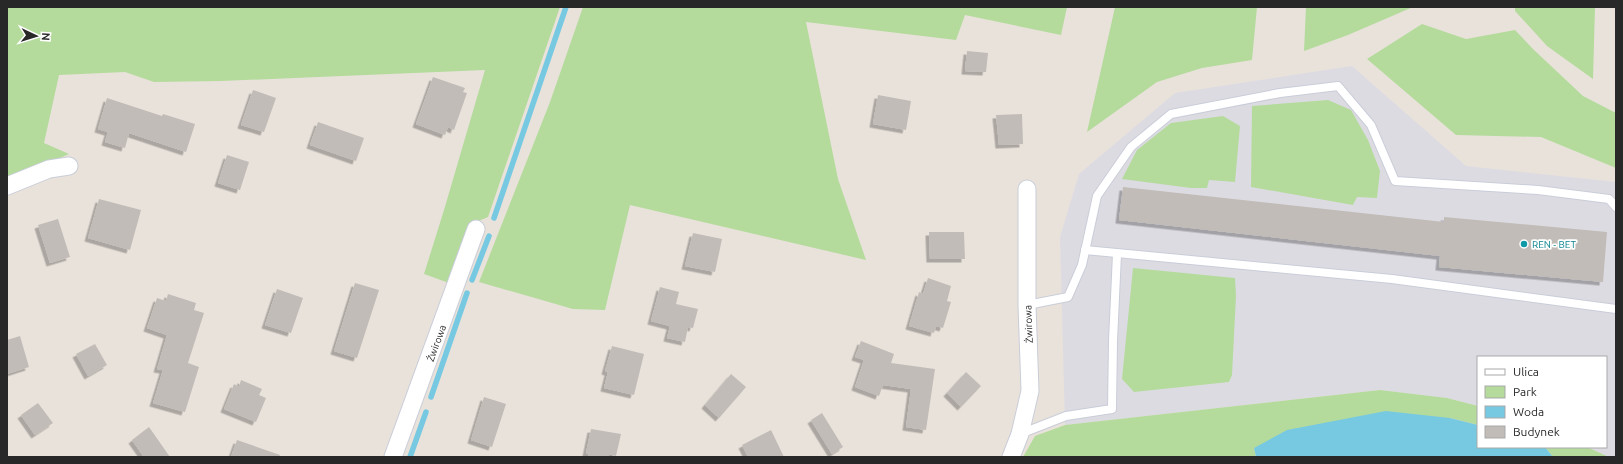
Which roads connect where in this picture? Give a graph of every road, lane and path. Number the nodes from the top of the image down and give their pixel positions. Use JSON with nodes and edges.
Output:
{"nodes":[{"id":1,"x":69,"y":166,"type":"dead end"},
{"id":2,"x":7,"y":186,"type":"edge"},
{"id":3,"x":1027,"y":188,"type":"dead end"},
{"id":4,"x":1616,"y":207,"type":"edge"},
{"id":5,"x":476,"y":229,"type":"dead end"},
{"id":6,"x":1085,"y":250,"type":"junction"},
{"id":7,"x":1117,"y":254,"type":"junction"},
{"id":8,"x":1027,"y":305,"type":"junction"},
{"id":9,"x":1616,"y":308,"type":"edge"},
{"id":10,"x":1020,"y":434,"type":"junction"},
{"id":11,"x":393,"y":457,"type":"edge"},
{"id":12,"x":1011,"y":457,"type":"edge"}],
"edges":[{"from":1,"to":2,"type":"street"},
{"from":3,"to":8,"type":"street","name":"Żwirowa"},
{"from":4,"to":6,"type":"lane"},
{"from":5,"to":11,"type":"street","name":"Żwirowa"},
{"from":6,"to":7,"type":"lane"},
{"from":6,"to":8,"type":"lane"},
{"from":7,"to":9,"type":"lane"},
{"from":7,"to":10,"type":"lane"},
{"from":8,"to":10,"type":"street","name":"Żwirowa"},
{"from":10,"to":12,"type":"street","name":"Żwirowa"}]}
